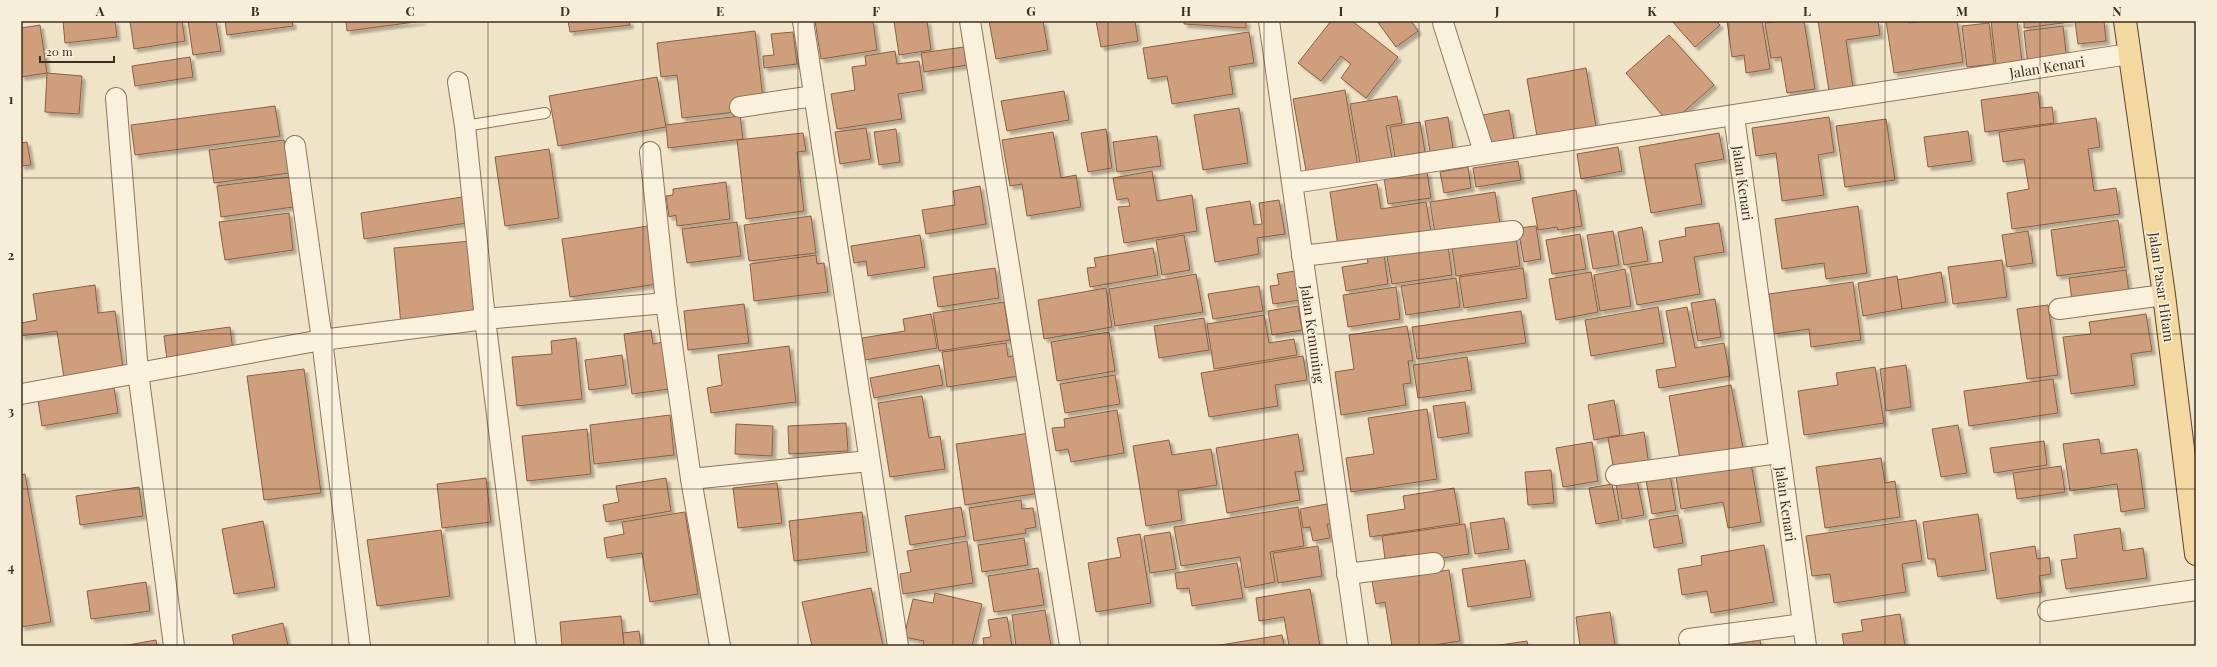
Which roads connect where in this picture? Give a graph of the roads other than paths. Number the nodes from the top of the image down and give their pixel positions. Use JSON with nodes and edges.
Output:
{"nodes":[{"id":1,"x":802,"y":21,"type":"edge"},
{"id":2,"x":970,"y":21,"type":"edge"},
{"id":3,"x":1269,"y":21,"type":"edge"},
{"id":4,"x":2125,"y":21,"type":"edge"},
{"id":5,"x":1444,"y":23,"type":"dead end"},
{"id":6,"x":2129,"y":54,"type":"junction"},
{"id":7,"x":458,"y":82,"type":"dead end"},
{"id":8,"x":814,"y":96,"type":"junction"},
{"id":9,"x":116,"y":98,"type":"dead end"},
{"id":10,"x":740,"y":107,"type":"dead end"},
{"id":11,"x":545,"y":113,"type":"dead end"},
{"id":12,"x":1734,"y":116,"type":"junction"},
{"id":13,"x":465,"y":126,"type":"junction"},
{"id":14,"x":295,"y":146,"type":"dead end"},
{"id":15,"x":650,"y":152,"type":"dead end"},
{"id":16,"x":1484,"y":152,"type":"junction"},
{"id":17,"x":1293,"y":183,"type":"junction"},
{"id":18,"x":1513,"y":231,"type":"dead end"},
{"id":19,"x":1302,"y":256,"type":"junction"},
{"id":20,"x":2164,"y":295,"type":"junction"},
{"id":21,"x":666,"y":303,"type":"junction"},
{"id":22,"x":2059,"y":309,"type":"dead end"},
{"id":23,"x":485,"y":319,"type":"junction"},
{"id":24,"x":322,"y":340,"type":"junction"},
{"id":25,"x":138,"y":372,"type":"junction"},
{"id":26,"x":21,"y":394,"type":"edge"},
{"id":27,"x":1779,"y":453,"type":"junction"},
{"id":28,"x":869,"y":461,"type":"junction"},
{"id":29,"x":1616,"y":475,"type":"dead end"},
{"id":30,"x":691,"y":479,"type":"junction"},
{"id":31,"x":2196,"y":554,"type":"edge"},
{"id":32,"x":1434,"y":563,"type":"dead end"},
{"id":33,"x":1347,"y":574,"type":"junction"},
{"id":34,"x":2196,"y":590,"type":"edge"},
{"id":35,"x":2048,"y":611,"type":"dead end"},
{"id":36,"x":1803,"y":624,"type":"junction"},
{"id":37,"x":1689,"y":640,"type":"dead end"},
{"id":38,"x":174,"y":646,"type":"edge"},
{"id":39,"x":360,"y":646,"type":"edge"},
{"id":40,"x":526,"y":646,"type":"edge"},
{"id":41,"x":720,"y":646,"type":"edge"},
{"id":42,"x":898,"y":646,"type":"edge"},
{"id":43,"x":1070,"y":646,"type":"edge"},
{"id":44,"x":1358,"y":646,"type":"edge"},
{"id":45,"x":1806,"y":646,"type":"edge"}],
"edges":[{"from":1,"to":8,"type":"street"},
{"from":2,"to":43,"type":"street"},
{"from":3,"to":17,"type":"street","name":"Jalan Kemuning"},
{"from":4,"to":6,"type":"main road","name":"Jalan Pasar Hitam"},
{"from":5,"to":16,"type":"street"},
{"from":6,"to":12,"type":"street","name":"Jalan Kenari"},
{"from":6,"to":20,"type":"main road","name":"Jalan Pasar Hitam"},
{"from":7,"to":13,"type":"street"},
{"from":8,"to":10,"type":"street"},
{"from":8,"to":28,"type":"street"},
{"from":9,"to":25,"type":"street"},
{"from":11,"to":13,"type":"lane"},
{"from":12,"to":16,"type":"street"},
{"from":12,"to":27,"type":"street","name":"Jalan Kenari"},
{"from":13,"to":23,"type":"street"},
{"from":14,"to":24,"type":"street"},
{"from":15,"to":21,"type":"street"},
{"from":16,"to":17,"type":"street"},
{"from":17,"to":19,"type":"street","name":"Jalan Kemuning"},
{"from":18,"to":19,"type":"street"},
{"from":19,"to":33,"type":"street","name":"Jalan Kemuning"},
{"from":20,"to":22,"type":"street"},
{"from":20,"to":31,"type":"main road","name":"Jalan Pasar Hitam"},
{"from":21,"to":23,"type":"street"},
{"from":21,"to":30,"type":"street"},
{"from":23,"to":24,"type":"street"},
{"from":23,"to":40,"type":"street"},
{"from":24,"to":25,"type":"street"},
{"from":24,"to":39,"type":"street"},
{"from":25,"to":26,"type":"street"},
{"from":25,"to":38,"type":"street"},
{"from":27,"to":29,"type":"street"},
{"from":27,"to":36,"type":"street","name":"Jalan Kenari"},
{"from":28,"to":30,"type":"street"},
{"from":28,"to":42,"type":"street"},
{"from":30,"to":41,"type":"street"},
{"from":32,"to":33,"type":"street"},
{"from":33,"to":44,"type":"street","name":"Jalan Kemuning"},
{"from":34,"to":35,"type":"street"},
{"from":36,"to":37,"type":"street"},
{"from":36,"to":45,"type":"street","name":"Jalan Kenari"}]}
